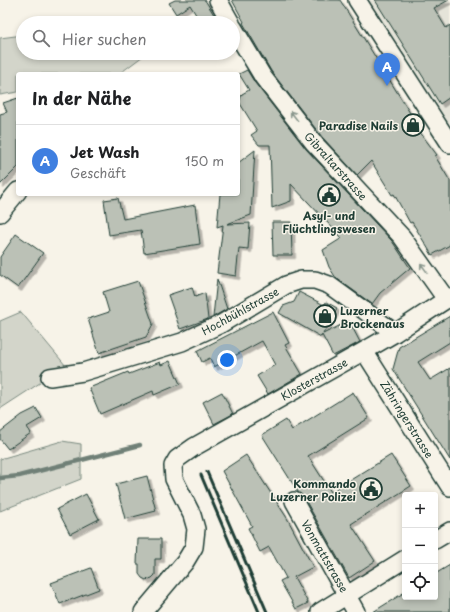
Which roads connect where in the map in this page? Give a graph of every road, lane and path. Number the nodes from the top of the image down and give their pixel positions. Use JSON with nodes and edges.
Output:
{"nodes":[{"id":1,"x":218,"y":0,"type":"edge"},
{"id":2,"x":357,"y":0,"type":"edge"},
{"id":3,"x":227,"y":16,"type":"edge"},
{"id":4,"x":240,"y":38,"type":"edge"},
{"id":5,"x":450,"y":144,"type":"edge"},
{"id":6,"x":16,"y":193,"type":"edge"},
{"id":7,"x":0,"y":213,"type":"edge"},
{"id":8,"x":448,"y":298,"type":"edge"},
{"id":9,"x":395,"y":333,"type":"junction"},
{"id":10,"x":364,"y":351,"type":"junction"},
{"id":11,"x":50,"y":377,"type":"dead end"},
{"id":12,"x":450,"y":487,"type":"edge"},
{"id":13,"x":294,"y":501,"type":"dead end"},
{"id":14,"x":450,"y":531,"type":"edge"},
{"id":15,"x":438,"y":538,"type":"edge"},
{"id":16,"x":402,"y":561,"type":"edge"},
{"id":17,"x":347,"y":595,"type":"junction"},
{"id":18,"x":143,"y":612,"type":"edge"},
{"id":19,"x":320,"y":612,"type":"edge"},
{"id":20,"x":356,"y":612,"type":"edge"}],
"edges":[{"from":1,"to":3,"type":"street","name":"Gibraltarstrasse"},
{"from":2,"to":5,"type":"street"},
{"from":8,"to":4,"type":"street","name":"Gibraltarstrasse","one_way":true},
{"from":6,"to":7,"type":"street"},
{"from":8,"to":9,"type":"street","name":"Klosterstrasse"},
{"from":9,"to":10,"type":"street","name":"Klosterstrasse"},
{"from":9,"to":11,"type":"street","name":"Hochbühlstrasse"},
{"from":10,"to":12,"type":"street","name":"Zähringerstrasse"},
{"from":10,"to":18,"type":"street","name":"Klosterstrasse"},
{"from":13,"to":17,"type":"street","name":"Vonmattstrasse"},
{"from":14,"to":15,"type":"street"},
{"from":16,"to":17,"type":"street"},
{"from":17,"to":19,"type":"street"},
{"from":17,"to":20,"type":"street","name":"Vonmattstrasse"}]}
